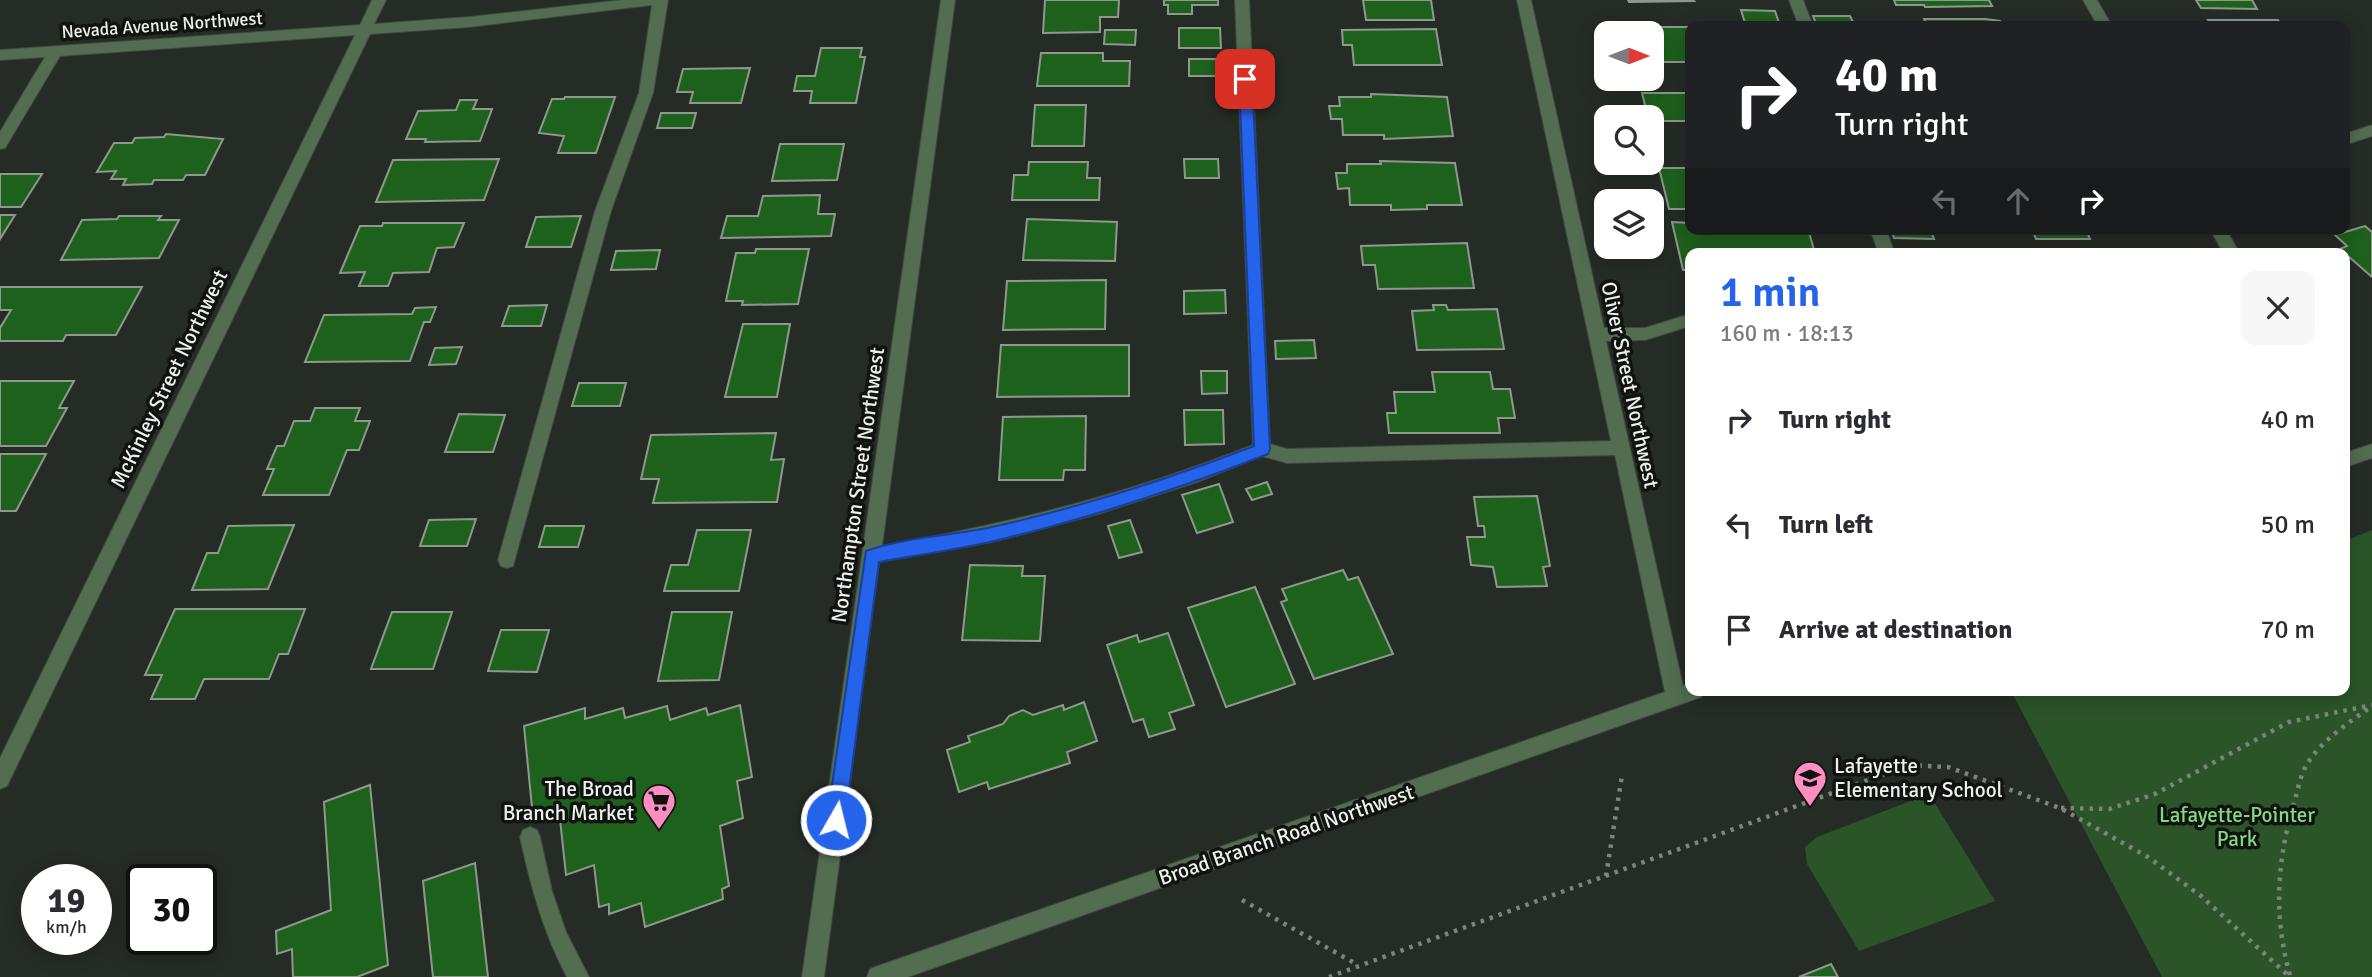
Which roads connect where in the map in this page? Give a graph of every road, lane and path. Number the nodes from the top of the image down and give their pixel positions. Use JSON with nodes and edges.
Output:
{"nodes":[{"id":1,"x":379,"y":0,"type":"edge"},
{"id":2,"x":660,"y":0,"type":"edge"},
{"id":3,"x":948,"y":0,"type":"edge"},
{"id":4,"x":1242,"y":0,"type":"edge"},
{"id":5,"x":1524,"y":0,"type":"edge"},
{"id":6,"x":1796,"y":0,"type":"edge"},
{"id":7,"x":2090,"y":0,"type":"edge"},
{"id":8,"x":1804,"y":21,"type":"edge"},
{"id":9,"x":2102,"y":21,"type":"edge"},
{"id":10,"x":365,"y":30,"type":"junction"},
{"id":11,"x":55,"y":52,"type":"junction"},
{"id":12,"x":0,"y":55,"type":"edge"},
{"id":13,"x":2372,"y":130,"type":"edge"},
{"id":14,"x":2350,"y":138,"type":"edge"},
{"id":15,"x":0,"y":144,"type":"edge"},
{"id":16,"x":1685,"y":322,"type":"edge"},
{"id":17,"x":1597,"y":335,"type":"junction"},
{"id":18,"x":1622,"y":448,"type":"junction"},
{"id":19,"x":1262,"y":449,"type":"junction"},
{"id":20,"x":2372,"y":450,"type":"edge"},
{"id":21,"x":2350,"y":457,"type":"edge"},
{"id":22,"x":871,"y":556,"type":"junction"},
{"id":23,"x":507,"y":560,"type":"dead end"},
{"id":24,"x":1685,"y":694,"type":"edge"},
{"id":25,"x":2372,"y":706,"type":"edge"},
{"id":26,"x":1622,"y":775,"type":"dead end"},
{"id":27,"x":0,"y":779,"type":"edge"},
{"id":28,"x":2060,"y":808,"type":"junction"},
{"id":29,"x":530,"y":837,"type":"dead end"},
{"id":30,"x":1606,"y":876,"type":"junction"},
{"id":31,"x":1242,"y":900,"type":"dead end"},
{"id":32,"x":1359,"y":966,"type":"junction"},
{"id":33,"x":578,"y":977,"type":"edge"},
{"id":34,"x":813,"y":977,"type":"edge"},
{"id":35,"x":877,"y":977,"type":"edge"},
{"id":36,"x":1329,"y":977,"type":"edge"},
{"id":37,"x":2290,"y":977,"type":"edge"}],
"edges":[{"from":1,"to":10,"type":"street","name":"McKinley Street Northwest"},
{"from":2,"to":10,"type":"street","name":"Nevada Avenue Northwest"},
{"from":2,"to":23,"type":"street"},
{"from":3,"to":22,"type":"street","name":"Northampton Street Northwest"},
{"from":4,"to":19,"type":"street"},
{"from":5,"to":17,"type":"street","name":"Oliver Street Northwest"},
{"from":6,"to":8,"type":"street"},
{"from":7,"to":9,"type":"street"},
{"from":10,"to":11,"type":"street","name":"Nevada Avenue Northwest"},
{"from":10,"to":27,"type":"street","name":"McKinley Street Northwest"},
{"from":11,"to":12,"type":"street","name":"Nevada Avenue Northwest"},
{"from":11,"to":15,"type":"street"},
{"from":13,"to":14,"type":"street"},
{"from":16,"to":17,"type":"street"},
{"from":17,"to":18,"type":"street","name":"Oliver Street Northwest"},
{"from":18,"to":19,"type":"street"},
{"from":18,"to":24,"type":"street","name":"Oliver Street Northwest"},
{"from":19,"to":22,"type":"street"},
{"from":20,"to":21,"type":"street"},
{"from":22,"to":34,"type":"street","name":"Northampton Street Northwest"},
{"from":24,"to":35,"type":"street","name":"Broad Branch Road Northwest"},
{"from":25,"to":28,"type":"path"},
{"from":25,"to":37,"type":"path"},
{"from":26,"to":30,"type":"path"},
{"from":28,"to":30,"type":"path"},
{"from":28,"to":37,"type":"path"},
{"from":29,"to":33,"type":"street"},
{"from":30,"to":32,"type":"path"},
{"from":31,"to":32,"type":"path"},
{"from":32,"to":36,"type":"path"}]}
